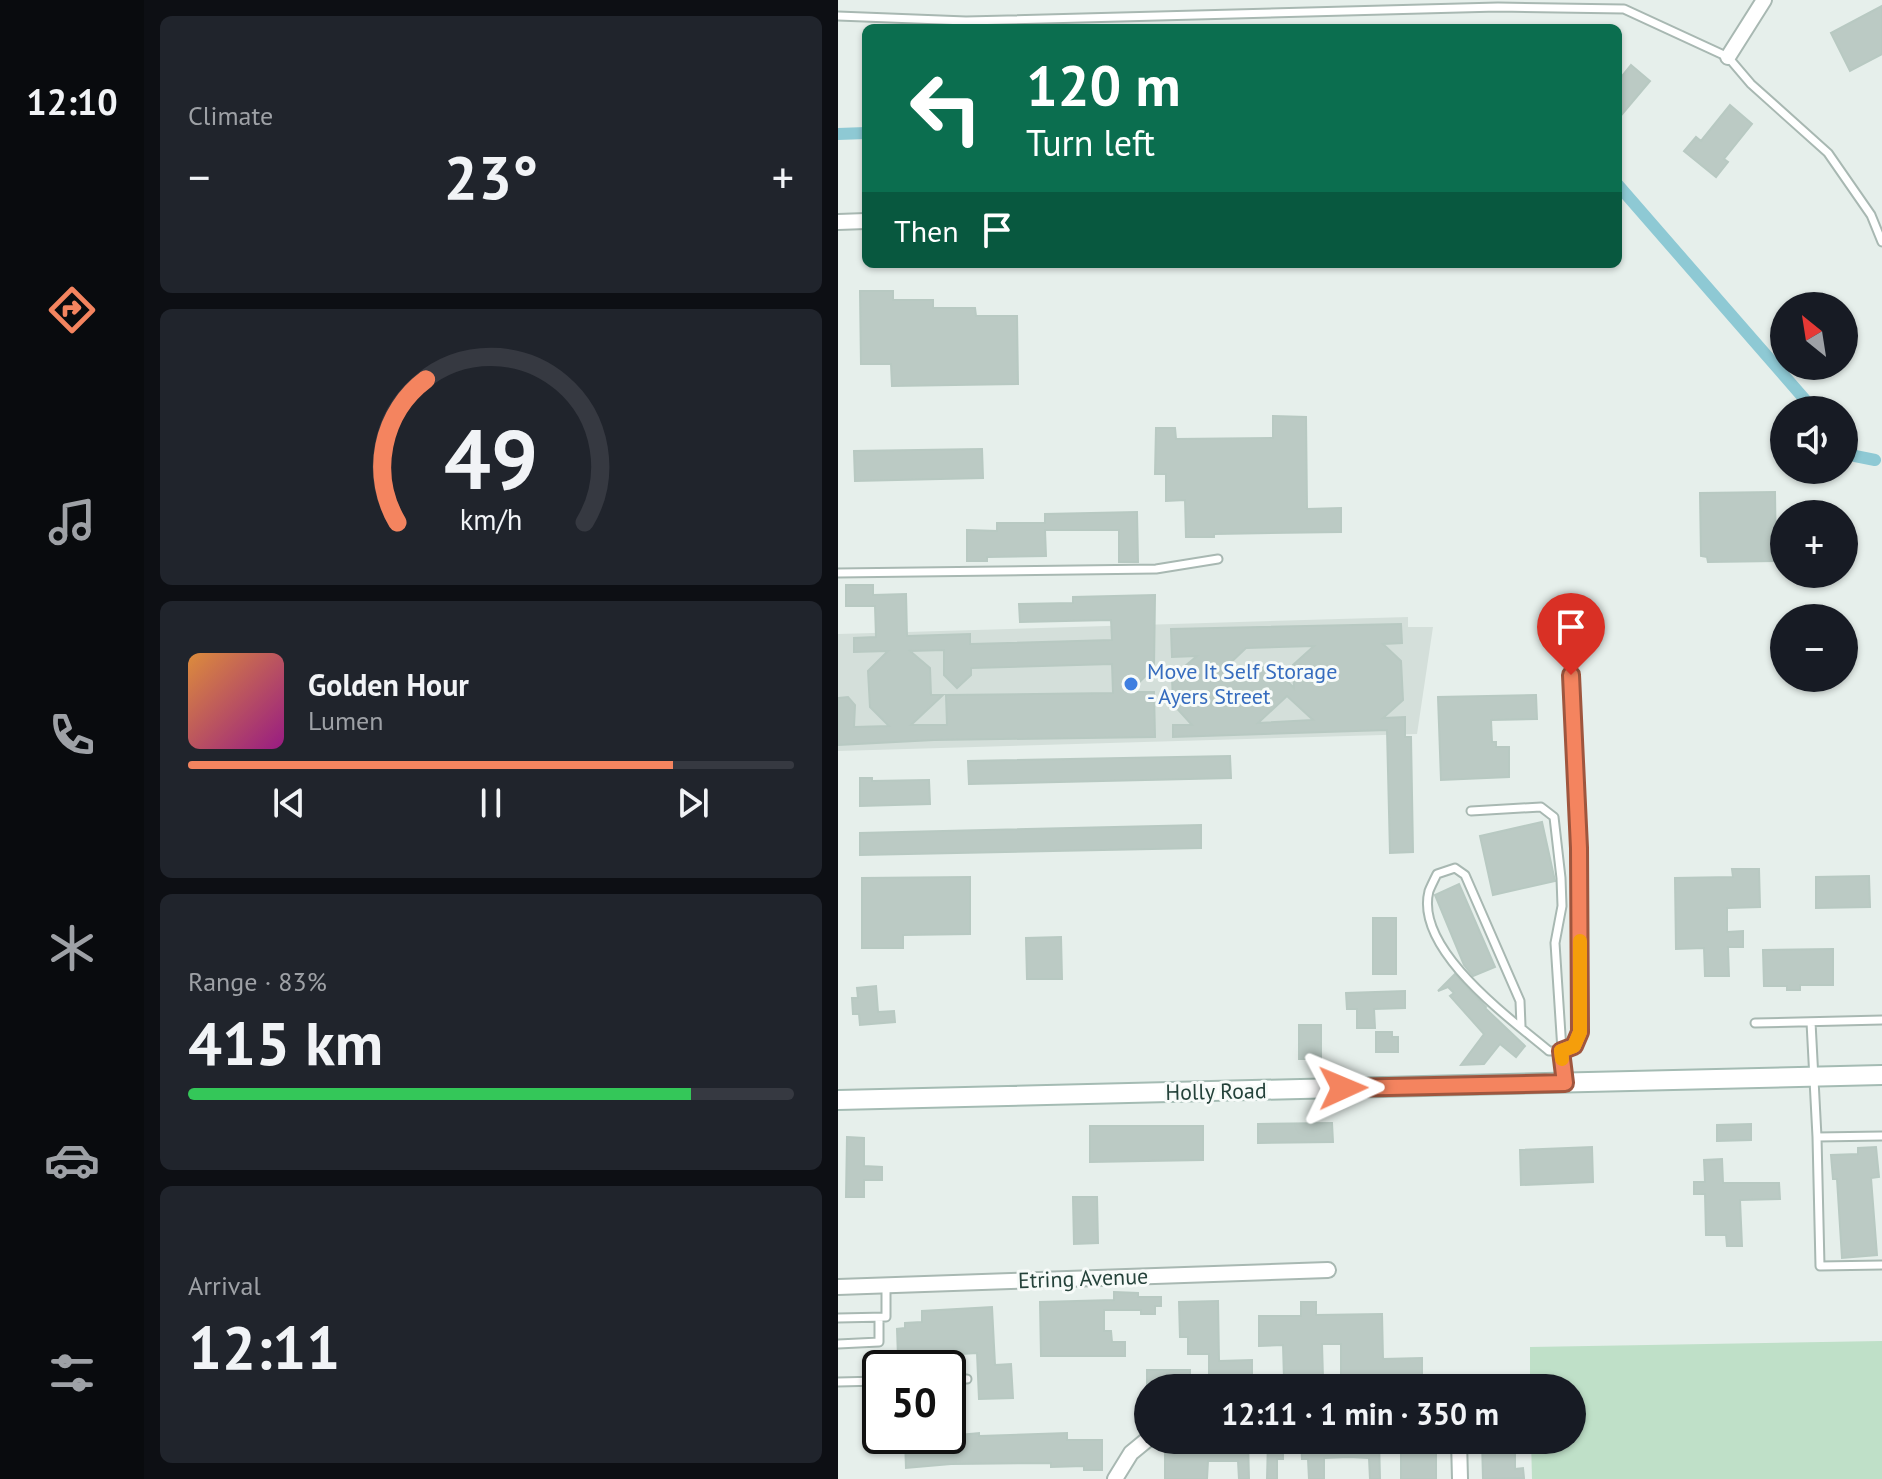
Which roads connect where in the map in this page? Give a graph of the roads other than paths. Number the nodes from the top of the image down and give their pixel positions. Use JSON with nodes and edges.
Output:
{"nodes":[{"id":1,"x":1764,"y":0,"type":"edge"},
{"id":2,"x":1498,"y":4,"type":"edge"},
{"id":3,"x":838,"y":16,"type":"edge"},
{"id":4,"x":1728,"y":57,"type":"junction"},
{"id":5,"x":862,"y":221,"type":"edge"},
{"id":6,"x":838,"y":222,"type":"edge"},
{"id":7,"x":1882,"y":242,"type":"edge"},
{"id":8,"x":1218,"y":559,"type":"dead end"},
{"id":9,"x":838,"y":573,"type":"edge"},
{"id":10,"x":1571,"y":675,"type":"dead end"},
{"id":11,"x":1471,"y":811,"type":"dead end"},
{"id":12,"x":1882,"y":1020,"type":"edge"},
{"id":13,"x":1811,"y":1022,"type":"junction"},
{"id":14,"x":1755,"y":1023,"type":"dead end"},
{"id":15,"x":1521,"y":1026,"type":"junction"},
{"id":16,"x":1561,"y":1051,"type":"junction"},
{"id":17,"x":1882,"y":1075,"type":"edge"},
{"id":18,"x":1814,"y":1078,"type":"junction"},
{"id":19,"x":1565,"y":1083,"type":"junction"},
{"id":20,"x":838,"y":1100,"type":"edge"},
{"id":21,"x":1882,"y":1136,"type":"edge"},
{"id":22,"x":1817,"y":1137,"type":"junction"},
{"id":23,"x":1882,"y":1265,"type":"edge"},
{"id":24,"x":1328,"y":1270,"type":"dead end"},
{"id":25,"x":886,"y":1285,"type":"junction"},
{"id":26,"x":838,"y":1287,"type":"edge"},
{"id":27,"x":838,"y":1318,"type":"edge"},
{"id":28,"x":879,"y":1318,"type":"junction"},
{"id":29,"x":838,"y":1344,"type":"edge"},
{"id":30,"x":862,"y":1381,"type":"edge"},
{"id":31,"x":838,"y":1382,"type":"edge"},
{"id":32,"x":1134,"y":1451,"type":"edge"},
{"id":33,"x":1459,"y":1454,"type":"edge"},
{"id":34,"x":1115,"y":1479,"type":"edge"},
{"id":35,"x":1460,"y":1479,"type":"edge"}],
"edges":[{"from":1,"to":4,"type":"street"},
{"from":2,"to":3,"type":"lane"},
{"from":2,"to":4,"type":"lane"},
{"from":4,"to":7,"type":"lane"},
{"from":5,"to":6,"type":"street"},
{"from":8,"to":9,"type":"lane"},
{"from":10,"to":16,"type":"lane"},
{"from":11,"to":16,"type":"lane"},
{"from":12,"to":13,"type":"lane"},
{"from":13,"to":14,"type":"lane"},
{"from":13,"to":18,"type":"lane"},
{"from":15,"to":15,"type":"lane"},
{"from":15,"to":16,"type":"lane"},
{"from":16,"to":19,"type":"lane"},
{"from":17,"to":18,"type":"main road","name":"Holly Road"},
{"from":18,"to":19,"type":"main road","name":"Holly Road"},
{"from":18,"to":22,"type":"lane"},
{"from":19,"to":20,"type":"main road","name":"Holly Road"},
{"from":21,"to":22,"type":"lane"},
{"from":22,"to":23,"type":"lane"},
{"from":24,"to":25,"type":"street","name":"Etring Avenue"},
{"from":25,"to":26,"type":"street","name":"Etring Avenue"},
{"from":25,"to":28,"type":"lane"},
{"from":27,"to":28,"type":"lane"},
{"from":28,"to":29,"type":"lane"},
{"from":30,"to":31,"type":"lane"},
{"from":32,"to":34,"type":"street"},
{"from":33,"to":35,"type":"street"}]}
